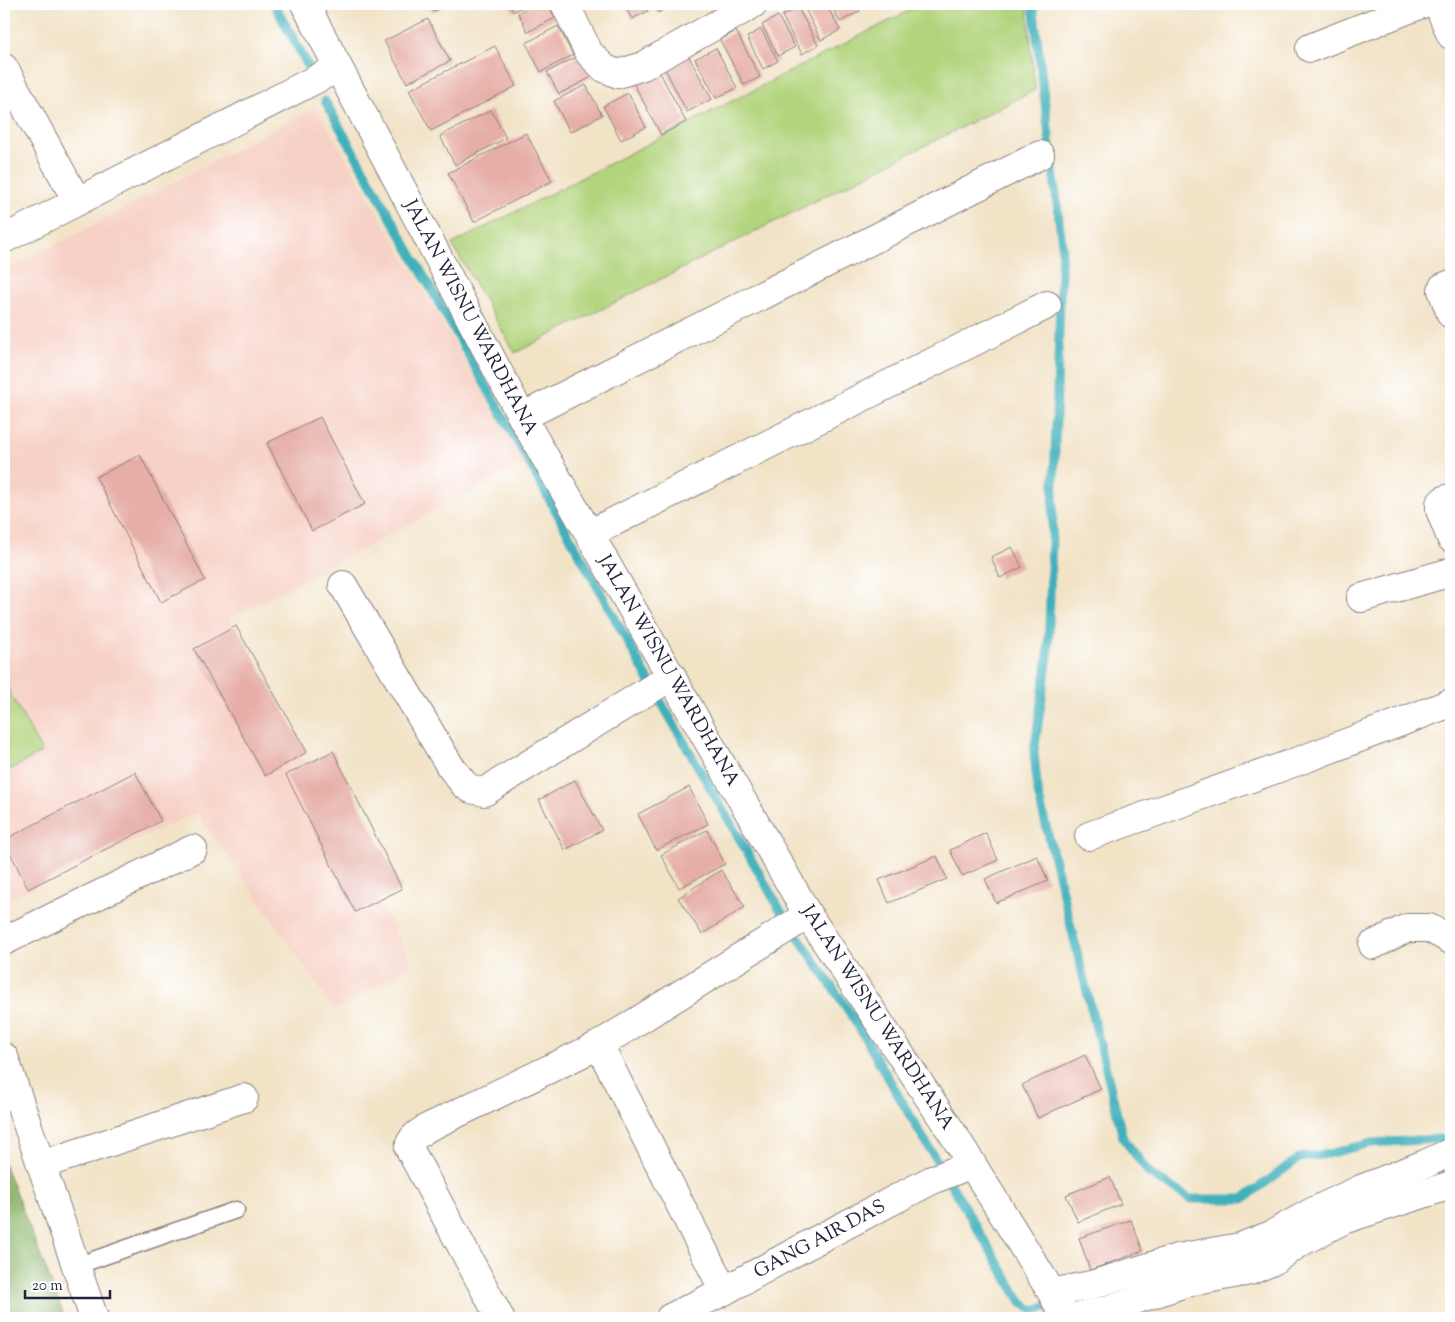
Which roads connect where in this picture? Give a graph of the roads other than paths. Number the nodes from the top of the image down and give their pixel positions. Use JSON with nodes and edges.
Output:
{"nodes":[{"id":1,"x":305,"y":4,"type":"edge"},
{"id":2,"x":565,"y":4,"type":"edge"},
{"id":3,"x":753,"y":4,"type":"edge"},
{"id":4,"x":1422,"y":4,"type":"edge"},
{"id":5,"x":1438,"y":4,"type":"edge"},
{"id":6,"x":1451,"y":35,"type":"edge"},
{"id":7,"x":1310,"y":48,"type":"dead end"},
{"id":8,"x":4,"y":68,"type":"edge"},
{"id":9,"x":338,"y":68,"type":"junction"},
{"id":10,"x":1040,"y":155,"type":"dead end"},
{"id":11,"x":77,"y":201,"type":"junction"},
{"id":12,"x":4,"y":239,"type":"edge"},
{"id":13,"x":1451,"y":284,"type":"edge"},
{"id":14,"x":1047,"y":305,"type":"dead end"},
{"id":15,"x":1451,"y":314,"type":"edge"},
{"id":16,"x":522,"y":417,"type":"junction"},
{"id":17,"x":1451,"y":498,"type":"edge"},
{"id":18,"x":589,"y":534,"type":"junction"},
{"id":19,"x":1451,"y":538,"type":"edge"},
{"id":20,"x":1451,"y":572,"type":"edge"},
{"id":21,"x":343,"y":585,"type":"dead end"},
{"id":22,"x":1361,"y":598,"type":"dead end"},
{"id":23,"x":658,"y":684,"type":"junction"},
{"id":24,"x":1451,"y":704,"type":"edge"},
{"id":25,"x":1089,"y":836,"type":"dead end"},
{"id":26,"x":193,"y":849,"type":"dead end"},
{"id":27,"x":808,"y":915,"type":"junction"},
{"id":28,"x":1451,"y":940,"type":"edge"},
{"id":29,"x":4,"y":941,"type":"edge"},
{"id":30,"x":1373,"y":944,"type":"dead end"},
{"id":31,"x":599,"y":1045,"type":"junction"},
{"id":32,"x":4,"y":1058,"type":"edge"},
{"id":33,"x":244,"y":1098,"type":"dead end"},
{"id":34,"x":1445,"y":1154,"type":"edge"},
{"id":35,"x":41,"y":1165,"type":"junction"},
{"id":36,"x":953,"y":1172,"type":"junction"},
{"id":37,"x":1451,"y":1184,"type":"edge"},
{"id":38,"x":236,"y":1210,"type":"dead end"},
{"id":39,"x":76,"y":1266,"type":"junction"},
{"id":40,"x":1181,"y":1270,"type":"junction"},
{"id":41,"x":724,"y":1291,"type":"junction"},
{"id":42,"x":1061,"y":1308,"type":"edge"},
{"id":43,"x":94,"y":1318,"type":"edge"},
{"id":44,"x":500,"y":1318,"type":"edge"},
{"id":45,"x":670,"y":1318,"type":"edge"}],
"edges":[{"from":1,"to":9,"type":"street","name":"JALAN WISNU WARDHANA"},
{"from":2,"to":3,"type":"street"},
{"from":4,"to":7,"type":"street"},
{"from":5,"to":6,"type":"street"},
{"from":8,"to":11,"type":"street"},
{"from":9,"to":11,"type":"street"},
{"from":9,"to":16,"type":"street","name":"JALAN WISNU WARDHANA"},
{"from":10,"to":16,"type":"street"},
{"from":11,"to":12,"type":"street"},
{"from":13,"to":15,"type":"street"},
{"from":14,"to":18,"type":"street"},
{"from":16,"to":18,"type":"street","name":"JALAN WISNU WARDHANA"},
{"from":17,"to":19,"type":"street"},
{"from":18,"to":23,"type":"street","name":"JALAN WISNU WARDHANA"},
{"from":20,"to":22,"type":"street"},
{"from":21,"to":23,"type":"street"},
{"from":23,"to":27,"type":"street","name":"JALAN WISNU WARDHANA"},
{"from":24,"to":25,"type":"street"},
{"from":26,"to":29,"type":"street"},
{"from":27,"to":31,"type":"street"},
{"from":27,"to":36,"type":"street","name":"JALAN WISNU WARDHANA"},
{"from":28,"to":30,"type":"street"},
{"from":31,"to":41,"type":"street"},
{"from":31,"to":44,"type":"street"},
{"from":32,"to":35,"type":"street"},
{"from":33,"to":35,"type":"street"},
{"from":34,"to":40,"type":"street"},
{"from":35,"to":39,"type":"street"},
{"from":36,"to":41,"type":"street","name":"GANG AIR DAS"},
{"from":36,"to":42,"type":"street","name":"JALAN WISNU WARDHANA"},
{"from":37,"to":40,"type":"street"},
{"from":38,"to":39,"type":"lane"},
{"from":39,"to":43,"type":"street"},
{"from":40,"to":42,"type":"street"},
{"from":41,"to":45,"type":"street","name":"GANG AIR DAS"}]}
